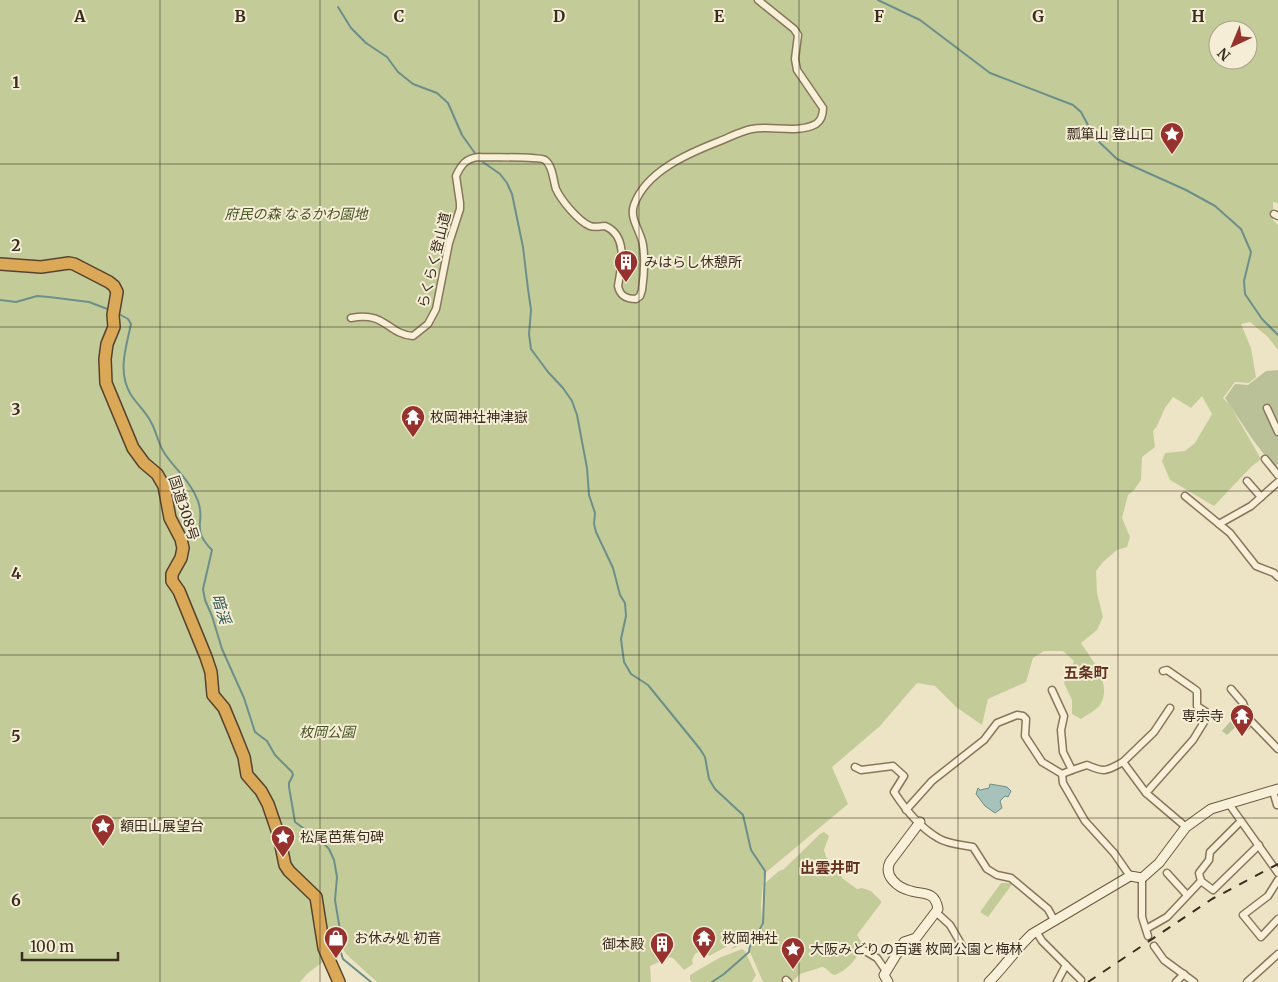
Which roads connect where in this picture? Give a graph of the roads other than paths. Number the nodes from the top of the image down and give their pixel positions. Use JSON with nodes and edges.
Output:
{"nodes":[{"id":1,"x":758,"y":0,"type":"edge"},
{"id":2,"x":0,"y":264,"type":"edge"},
{"id":3,"x":351,"y":318,"type":"dead end"},
{"id":4,"x":1267,"y":408,"type":"dead end"},
{"id":5,"x":1278,"y":432,"type":"edge"},
{"id":6,"x":1265,"y":459,"type":"dead end"},
{"id":7,"x":1278,"y":475,"type":"edge"},
{"id":8,"x":1247,"y":481,"type":"dead end"},
{"id":9,"x":1278,"y":482,"type":"edge"},
{"id":10,"x":1185,"y":496,"type":"dead end"},
{"id":11,"x":1261,"y":497,"type":"junction"},
{"id":12,"x":1219,"y":524,"type":"junction"},
{"id":13,"x":1278,"y":577,"type":"edge"},
{"id":14,"x":1162,"y":671,"type":"dead end"},
{"id":15,"x":1231,"y":688,"type":"dead end"},
{"id":16,"x":1052,"y":690,"type":"dead end"},
{"id":17,"x":1170,"y":708,"type":"dead end"},
{"id":18,"x":1278,"y":749,"type":"edge"},
{"id":19,"x":1123,"y":762,"type":"junction"},
{"id":20,"x":856,"y":767,"type":"dead end"},
{"id":21,"x":1072,"y":770,"type":"junction"},
{"id":22,"x":1062,"y":774,"type":"junction"},
{"id":23,"x":1276,"y":790,"type":"edge"},
{"id":24,"x":1146,"y":793,"type":"junction"},
{"id":25,"x":1229,"y":804,"type":"junction"},
{"id":26,"x":1277,"y":805,"type":"edge"},
{"id":27,"x":906,"y":810,"type":"junction"},
{"id":28,"x":1241,"y":821,"type":"junction"},
{"id":29,"x":920,"y":822,"type":"junction"},
{"id":30,"x":1186,"y":827,"type":"junction"},
{"id":31,"x":1259,"y":846,"type":"junction"},
{"id":32,"x":1167,"y":872,"type":"dead end"},
{"id":33,"x":1278,"y":873,"type":"edge"},
{"id":34,"x":1130,"y":876,"type":"junction"},
{"id":35,"x":1142,"y":878,"type":"junction"},
{"id":36,"x":1278,"y":880,"type":"edge"},
{"id":37,"x":1201,"y":881,"type":"junction"},
{"id":38,"x":1188,"y":895,"type":"junction"},
{"id":39,"x":937,"y":913,"type":"junction"},
{"id":40,"x":1278,"y":919,"type":"edge"},
{"id":41,"x":1054,"y":920,"type":"junction"},
{"id":42,"x":1036,"y":931,"type":"junction"},
{"id":43,"x":1154,"y":946,"type":"dead end"},
{"id":44,"x":860,"y":948,"type":"dead end"},
{"id":45,"x":964,"y":950,"type":"dead end"},
{"id":46,"x":1278,"y":954,"type":"edge"},
{"id":47,"x":1066,"y":965,"type":"junction"},
{"id":48,"x":886,"y":971,"type":"junction"},
{"id":49,"x":1184,"y":974,"type":"junction"},
{"id":50,"x":1081,"y":980,"type":"dead end"},
{"id":51,"x":339,"y":982,"type":"edge"},
{"id":52,"x":888,"y":982,"type":"edge"},
{"id":53,"x":989,"y":982,"type":"edge"},
{"id":54,"x":1057,"y":982,"type":"edge"},
{"id":55,"x":1176,"y":982,"type":"edge"},
{"id":56,"x":1194,"y":982,"type":"edge"},
{"id":57,"x":1247,"y":982,"type":"edge"}],
"edges":[{"from":1,"to":3,"type":"street","name":"らくらく登山道"},
{"from":2,"to":51,"type":"highway","name":"国道308号"},
{"from":4,"to":5,"type":"street"},
{"from":6,"to":7,"type":"street"},
{"from":8,"to":11,"type":"street"},
{"from":9,"to":11,"type":"street"},
{"from":10,"to":12,"type":"street"},
{"from":11,"to":12,"type":"street"},
{"from":12,"to":13,"type":"street"},
{"from":14,"to":24,"type":"street"},
{"from":15,"to":18,"type":"street"},
{"from":16,"to":21,"type":"street"},
{"from":17,"to":19,"type":"street"},
{"from":19,"to":21,"type":"street"},
{"from":19,"to":24,"type":"street"},
{"from":20,"to":27,"type":"street"},
{"from":21,"to":22,"type":"street"},
{"from":22,"to":27,"type":"street"},
{"from":22,"to":34,"type":"street"},
{"from":23,"to":25,"type":"street"},
{"from":23,"to":26,"type":"street"},
{"from":24,"to":30,"type":"street"},
{"from":25,"to":28,"type":"street"},
{"from":25,"to":30,"type":"street"},
{"from":27,"to":29,"type":"street"},
{"from":28,"to":31,"type":"street"},
{"from":28,"to":37,"type":"street"},
{"from":29,"to":39,"type":"street"},
{"from":29,"to":41,"type":"street"},
{"from":30,"to":35,"type":"street"},
{"from":31,"to":33,"type":"street"},
{"from":31,"to":37,"type":"street"},
{"from":32,"to":38,"type":"street"},
{"from":34,"to":35,"type":"street"},
{"from":34,"to":41,"type":"street"},
{"from":35,"to":38,"type":"street"},
{"from":36,"to":40,"type":"street"},
{"from":37,"to":38,"type":"street"},
{"from":39,"to":45,"type":"street"},
{"from":39,"to":48,"type":"street"},
{"from":41,"to":42,"type":"street"},
{"from":42,"to":47,"type":"street"},
{"from":42,"to":53,"type":"street"},
{"from":43,"to":49,"type":"street"},
{"from":44,"to":48,"type":"street"},
{"from":46,"to":57,"type":"street"},
{"from":47,"to":50,"type":"street"},
{"from":47,"to":54,"type":"street"},
{"from":48,"to":52,"type":"street"},
{"from":49,"to":55,"type":"street"},
{"from":49,"to":56,"type":"street"}]}
